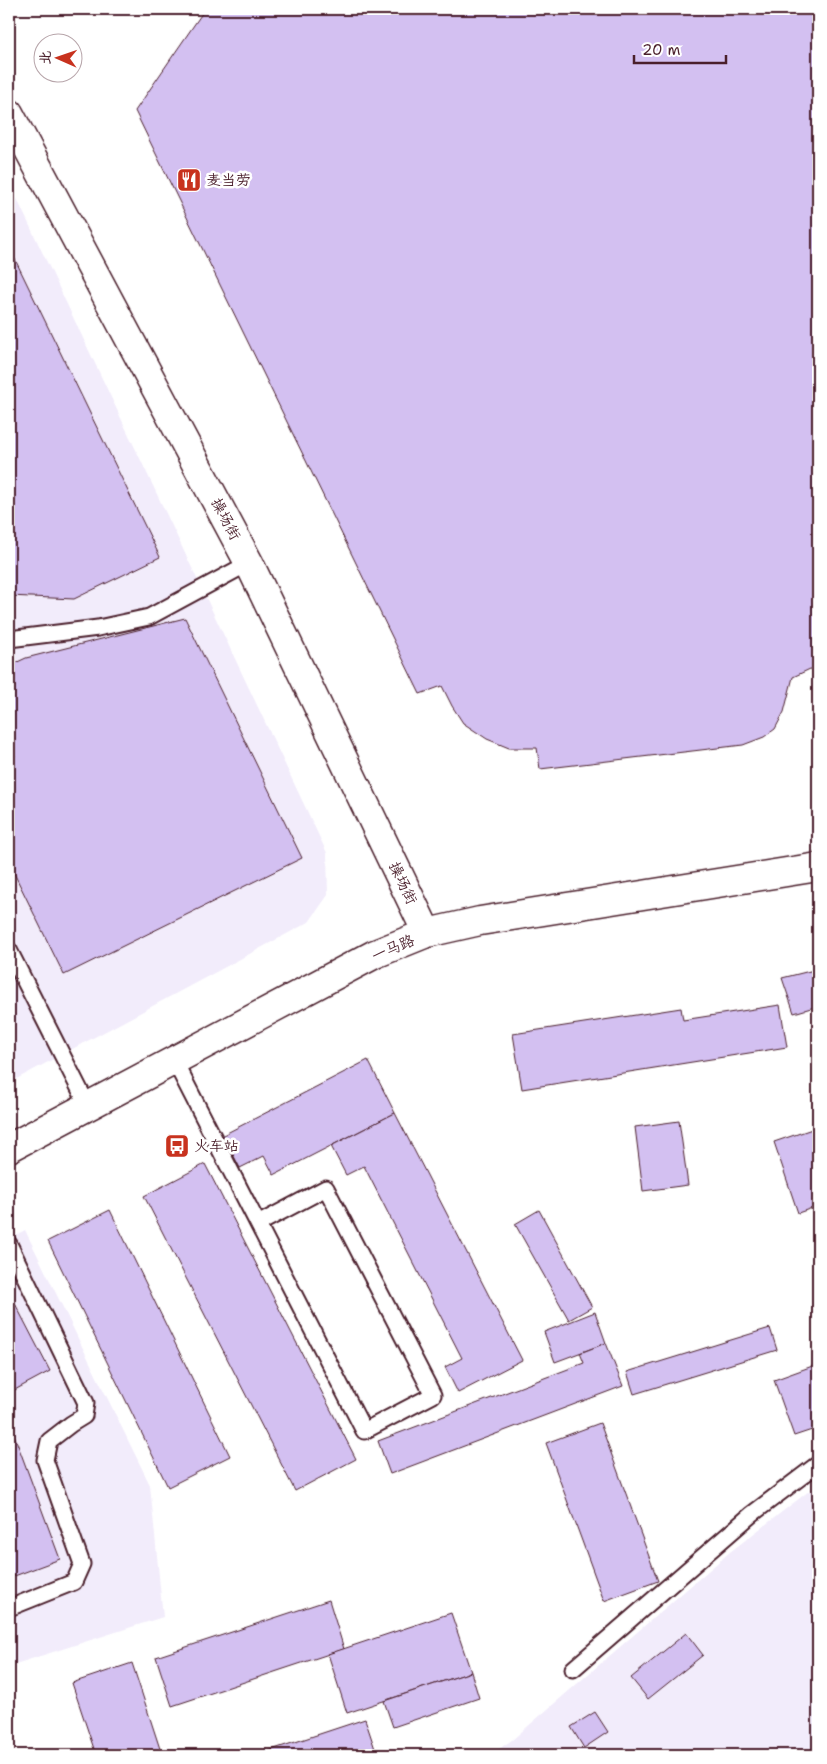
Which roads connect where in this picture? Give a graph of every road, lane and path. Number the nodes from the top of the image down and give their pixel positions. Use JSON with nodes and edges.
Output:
{"nodes":[{"id":1,"x":9,"y":113,"type":"edge"},
{"id":2,"x":249,"y":564,"type":"junction"},
{"id":3,"x":9,"y":639,"type":"edge"},
{"id":4,"x":818,"y":867,"type":"edge"},
{"id":5,"x":427,"y":933,"type":"junction"},
{"id":6,"x":9,"y":950,"type":"edge"},
{"id":7,"x":174,"y":1060,"type":"junction"},
{"id":8,"x":88,"y":1106,"type":"junction"},
{"id":9,"x":9,"y":1148,"type":"edge"},
{"id":10,"x":258,"y":1224,"type":"junction"},
{"id":11,"x":9,"y":1244,"type":"edge"},
{"id":12,"x":818,"y":1464,"type":"edge"},
{"id":13,"x":9,"y":1608,"type":"edge"},
{"id":14,"x":573,"y":1669,"type":"dead end"}],
"edges":[{"from":1,"to":2,"type":"street","name":"操场街"},
{"from":2,"to":3,"type":"lane"},
{"from":2,"to":5,"type":"street","name":"操场街"},
{"from":4,"to":5,"type":"street","name":"一马路"},
{"from":5,"to":7,"type":"street","name":"一马路"},
{"from":6,"to":8,"type":"lane"},
{"from":7,"to":8,"type":"street","name":"一马路"},
{"from":7,"to":10,"type":"lane"},
{"from":8,"to":9,"type":"street","name":"一马路"},
{"from":10,"to":10,"type":"lane"},
{"from":11,"to":13,"type":"lane"},
{"from":12,"to":14,"type":"lane"}]}
